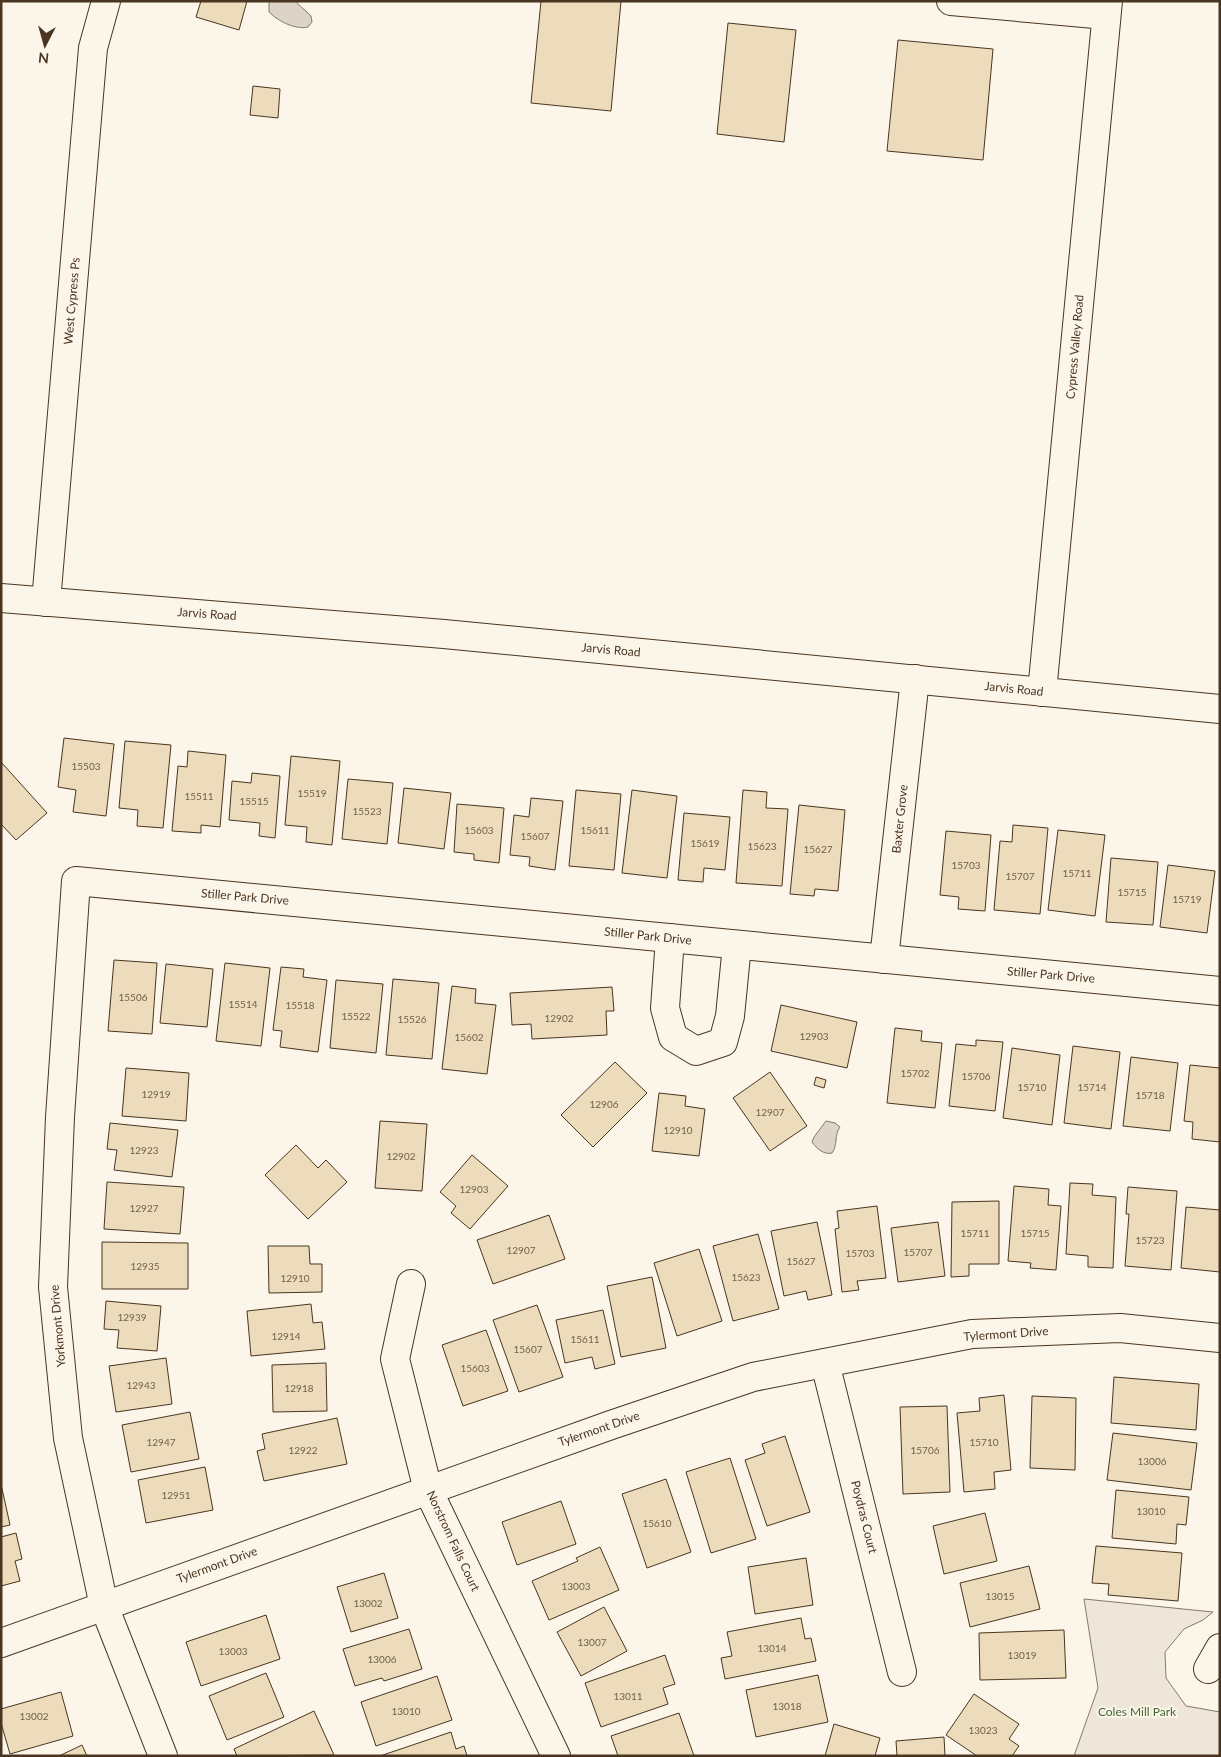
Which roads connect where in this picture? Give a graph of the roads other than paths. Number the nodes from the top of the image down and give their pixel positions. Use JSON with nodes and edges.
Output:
{"nodes":[{"id":1,"x":106,"y":1,"type":"edge"},
{"id":2,"x":952,"y":1,"type":"edge"},
{"id":3,"x":1107,"y":8,"type":"edge"},
{"id":4,"x":1,"y":598,"type":"edge"},
{"id":5,"x":46,"y":602,"type":"junction"},
{"id":6,"x":915,"y":679,"type":"junction"},
{"id":7,"x":1042,"y":692,"type":"junction"},
{"id":8,"x":1220,"y":710,"type":"edge"},
{"id":9,"x":76,"y":881,"type":"joint"},
{"id":10,"x":670,"y":938,"type":"junction"},
{"id":11,"x":737,"y":945,"type":"junction"},
{"id":12,"x":884,"y":959,"type":"junction"},
{"id":13,"x":1220,"y":991,"type":"edge"},
{"id":14,"x":411,"y":1284,"type":"dead end"},
{"id":15,"x":1220,"y":1338,"type":"edge"},
{"id":16,"x":825,"y":1363,"type":"junction"},
{"id":17,"x":428,"y":1490,"type":"junction"},
{"id":18,"x":104,"y":1606,"type":"junction"},
{"id":19,"x":1,"y":1643,"type":"edge"},
{"id":20,"x":902,"y":1672,"type":"dead end"},
{"id":21,"x":163,"y":1756,"type":"edge"},
{"id":22,"x":556,"y":1756,"type":"edge"}],
"edges":[{"from":1,"to":5,"type":"street","name":"West Cypress Ps"},
{"from":2,"to":3,"type":"street"},
{"from":3,"to":7,"type":"street","name":"Cypress Valley Road"},
{"from":4,"to":5,"type":"street","name":"Jarvis Road"},
{"from":5,"to":6,"type":"street","name":"Jarvis Road"},
{"from":6,"to":7,"type":"street","name":"Jarvis Road"},
{"from":6,"to":12,"type":"street","name":"Baxter Grove"},
{"from":7,"to":8,"type":"street","name":"Jarvis Road"},
{"from":9,"to":10,"type":"street","name":"Stiller Park Drive"},
{"from":9,"to":18,"type":"street","name":"Yorkmont Drive"},
{"from":10,"to":11,"type":"street","name":"Stiller Park Drive"},
{"from":10,"to":11,"type":"street"},
{"from":11,"to":12,"type":"street","name":"Stiller Park Drive"},
{"from":12,"to":13,"type":"street","name":"Stiller Park Drive"},
{"from":14,"to":17,"type":"street","name":"Norstrom Falls Court"},
{"from":15,"to":16,"type":"street","name":"Tylermont Drive"},
{"from":16,"to":17,"type":"street","name":"Tylermont Drive"},
{"from":16,"to":20,"type":"street","name":"Poydras Court"},
{"from":17,"to":18,"type":"street","name":"Tylermont Drive"},
{"from":17,"to":22,"type":"street","name":"Norstrom Falls Court"},
{"from":18,"to":19,"type":"street","name":"Tylermont Drive"},
{"from":18,"to":21,"type":"street","name":"Yorkmont Drive"}]}
